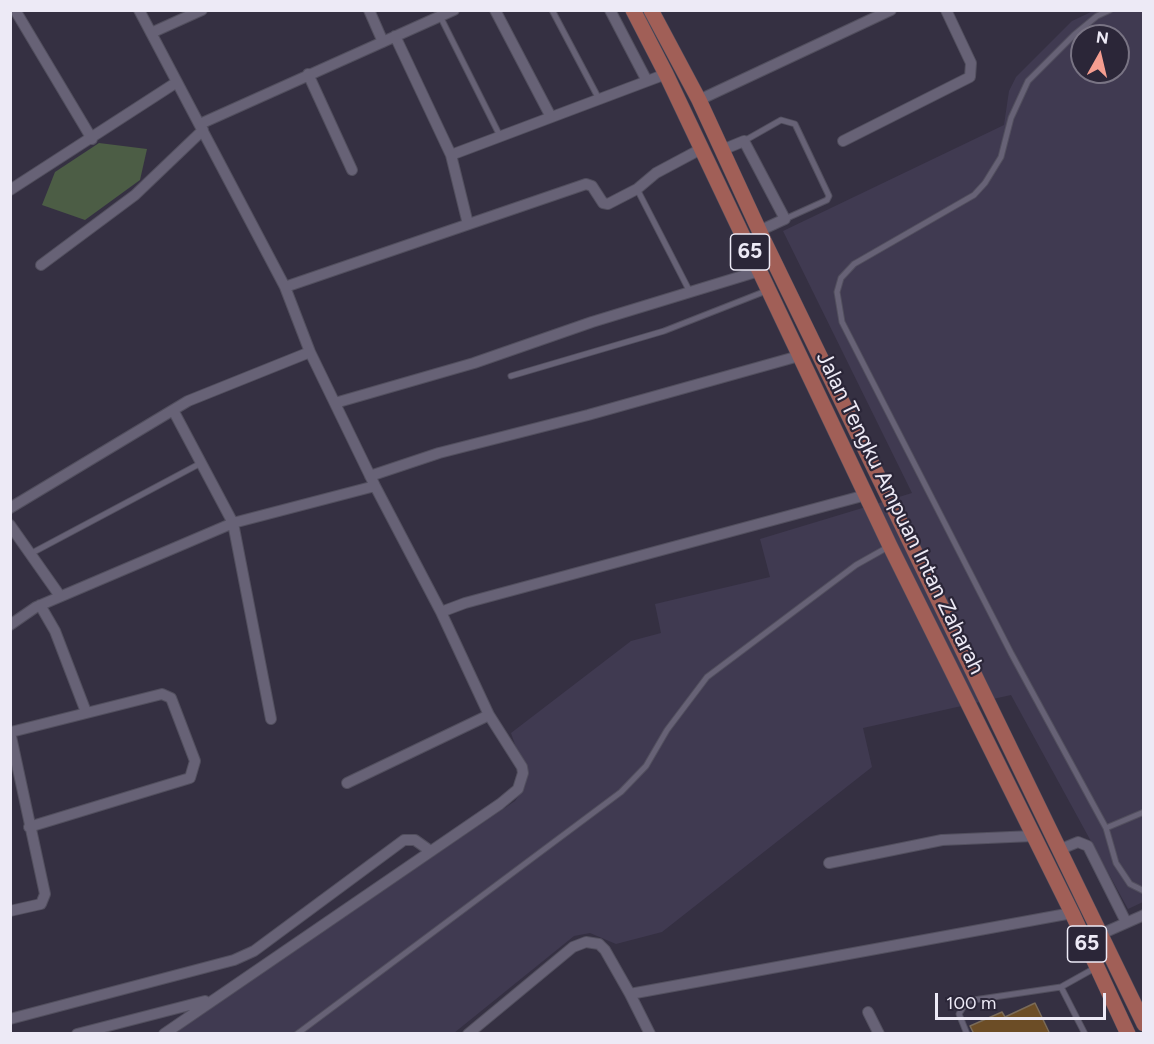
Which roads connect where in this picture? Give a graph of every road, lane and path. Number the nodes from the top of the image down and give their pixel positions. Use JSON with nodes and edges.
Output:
{"nodes":[{"id":1,"x":15,"y":10,"type":"edge"},
{"id":2,"x":139,"y":10,"type":"edge"},
{"id":3,"x":202,"y":10,"type":"edge"},
{"id":4,"x":369,"y":10,"type":"edge"},
{"id":5,"x":454,"y":10,"type":"edge"},
{"id":6,"x":495,"y":10,"type":"edge"},
{"id":7,"x":552,"y":10,"type":"edge"},
{"id":8,"x":610,"y":10,"type":"edge"},
{"id":9,"x":633,"y":10,"type":"edge"},
{"id":10,"x":645,"y":10,"type":"edge"},
{"id":11,"x":891,"y":10,"type":"edge"},
{"id":12,"x":946,"y":10,"type":"edge"},
{"id":13,"x":1110,"y":10,"type":"edge"},
{"id":14,"x":652,"y":13,"type":"edge"},
{"id":15,"x":440,"y":16,"type":"junction"},
{"id":16,"x":151,"y":33,"type":"junction"},
{"id":17,"x":395,"y":36,"type":"junction"},
{"id":18,"x":383,"y":42,"type":"junction"},
{"id":19,"x":308,"y":74,"type":"junction"},
{"id":20,"x":666,"y":74,"type":"junction"},
{"id":21,"x":177,"y":81,"type":"junction"},
{"id":22,"x":647,"y":81,"type":"junction"},
{"id":23,"x":599,"y":99,"type":"junction"},
{"id":24,"x":699,"y":100,"type":"junction"},
{"id":25,"x":551,"y":117,"type":"junction"},
{"id":26,"x":202,"y":127,"type":"junction"},
{"id":27,"x":500,"y":136,"type":"junction"},
{"id":28,"x":92,"y":139,"type":"junction"},
{"id":29,"x":744,"y":141,"type":"junction"},
{"id":30,"x":843,"y":141,"type":"dead end"},
{"id":31,"x":701,"y":149,"type":"junction"},
{"id":32,"x":722,"y":150,"type":"junction"},
{"id":33,"x":451,"y":155,"type":"junction"},
{"id":34,"x":352,"y":170,"type":"dead end"},
{"id":35,"x":638,"y":189,"type":"junction"},
{"id":36,"x":10,"y":190,"type":"edge"},
{"id":37,"x":785,"y":219,"type":"junction"},
{"id":38,"x":468,"y":224,"type":"junction"},
{"id":39,"x":759,"y":231,"type":"junction"},
{"id":40,"x":41,"y":265,"type":"dead end"},
{"id":41,"x":759,"y":271,"type":"junction"},
{"id":42,"x":285,"y":287,"type":"junction"},
{"id":43,"x":768,"y":290,"type":"junction"},
{"id":44,"x":691,"y":294,"type":"junction"},
{"id":45,"x":310,"y":352,"type":"junction"},
{"id":46,"x":799,"y":356,"type":"junction"},
{"id":47,"x":511,"y":376,"type":"dead end"},
{"id":48,"x":335,"y":403,"type":"junction"},
{"id":49,"x":173,"y":410,"type":"junction"},
{"id":50,"x":203,"y":462,"type":"junction"},
{"id":51,"x":373,"y":481,"type":"junction"},
{"id":52,"x":886,"y":489,"type":"junction"},
{"id":53,"x":866,"y":495,"type":"junction"},
{"id":54,"x":10,"y":508,"type":"edge"},
{"id":55,"x":233,"y":523,"type":"junction"},
{"id":56,"x":10,"y":525,"type":"edge"},
{"id":57,"x":890,"y":546,"type":"junction"},
{"id":58,"x":30,"y":554,"type":"junction"},
{"id":59,"x":60,"y":596,"type":"junction"},
{"id":60,"x":40,"y":605,"type":"junction"},
{"id":61,"x":441,"y":612,"type":"junction"},
{"id":62,"x":10,"y":625,"type":"edge"},
{"id":63,"x":86,"y":712,"type":"junction"},
{"id":64,"x":489,"y":715,"type":"junction"},
{"id":65,"x":271,"y":719,"type":"dead end"},
{"id":66,"x":10,"y":732,"type":"edge"},
{"id":67,"x":15,"y":772,"type":"edge"},
{"id":68,"x":347,"y":783,"type":"dead end"},
{"id":69,"x":1143,"y":812,"type":"edge"},
{"id":70,"x":29,"y":827,"type":"junction"},
{"id":71,"x":1106,"y":828,"type":"junction"},
{"id":72,"x":1033,"y":836,"type":"junction"},
{"id":73,"x":1061,"y":849,"type":"junction"},
{"id":74,"x":429,"y":850,"type":"junction"},
{"id":75,"x":1042,"y":856,"type":"junction"},
{"id":76,"x":829,"y":863,"type":"dead end"},
{"id":77,"x":1143,"y":891,"type":"edge"},
{"id":78,"x":10,"y":911,"type":"edge"},
{"id":79,"x":1072,"y":913,"type":"junction"},
{"id":80,"x":1143,"y":915,"type":"edge"},
{"id":81,"x":1126,"y":922,"type":"junction"},
{"id":82,"x":1101,"y":934,"type":"junction"},
{"id":83,"x":1098,"y":967,"type":"junction"},
{"id":84,"x":1061,"y":987,"type":"junction"},
{"id":85,"x":630,"y":994,"type":"junction"},
{"id":86,"x":214,"y":999,"type":"junction"},
{"id":87,"x":868,"y":1012,"type":"dead end"},
{"id":88,"x":10,"y":1019,"type":"edge"},
{"id":89,"x":1143,"y":1024,"type":"edge"},
{"id":90,"x":77,"y":1034,"type":"edge"},
{"id":91,"x":164,"y":1034,"type":"edge"},
{"id":92,"x":297,"y":1034,"type":"edge"},
{"id":93,"x":468,"y":1034,"type":"edge"},
{"id":94,"x":650,"y":1034,"type":"edge"},
{"id":95,"x":879,"y":1034,"type":"edge"},
{"id":96,"x":967,"y":1034,"type":"edge"},
{"id":97,"x":1085,"y":1034,"type":"edge"},
{"id":98,"x":1128,"y":1034,"type":"edge"}],
"edges":[{"from":1,"to":28,"type":"street"},
{"from":2,"to":16,"type":"street"},
{"from":3,"to":16,"type":"street"},
{"from":4,"to":18,"type":"street"},
{"from":5,"to":15,"type":"street"},
{"from":6,"to":25,"type":"street"},
{"from":7,"to":23,"type":"lane"},
{"from":8,"to":22,"type":"street"},
{"from":9,"to":20,"type":"main road","name":"Jalan Tengku Ampuan Intan Zaharah","number":"65"},
{"from":10,"to":14,"type":"street"},
{"from":11,"to":24,"type":"street"},
{"from":12,"to":30,"type":"street"},
{"from":13,"to":71,"type":"lane"},
{"from":14,"to":24,"type":"main road","name":"Jalan Tengku Ampuan Intan Zaharah","number":"65"},
{"from":15,"to":17,"type":"street"},
{"from":15,"to":27,"type":"lane"},
{"from":16,"to":21,"type":"street"},
{"from":17,"to":18,"type":"street"},
{"from":17,"to":33,"type":"street"},
{"from":18,"to":19,"type":"street"},
{"from":19,"to":26,"type":"street"},
{"from":19,"to":34,"type":"street"},
{"from":20,"to":22,"type":"street"},
{"from":20,"to":31,"type":"main road","name":"Jalan Tengku Ampuan Intan Zaharah","number":"65"},
{"from":21,"to":26,"type":"street"},
{"from":21,"to":28,"type":"street"},
{"from":22,"to":23,"type":"street"},
{"from":23,"to":25,"type":"street"},
{"from":24,"to":32,"type":"main road","name":"Jalan Tengku Ampuan Intan Zaharah","number":"65"},
{"from":25,"to":27,"type":"street"},
{"from":26,"to":40,"type":"street"},
{"from":26,"to":42,"type":"street"},
{"from":27,"to":33,"type":"street"},
{"from":28,"to":36,"type":"street"},
{"from":29,"to":32,"type":"street"},
{"from":29,"to":37,"type":"street"},
{"from":29,"to":37,"type":"lane"},
{"from":31,"to":35,"type":"street"},
{"from":31,"to":41,"type":"main road","name":"Jalan Tengku Ampuan Intan Zaharah","number":"65"},
{"from":32,"to":39,"type":"main road","name":"Jalan Tengku Ampuan Intan Zaharah","number":"65"},
{"from":33,"to":38,"type":"street"},
{"from":35,"to":38,"type":"street"},
{"from":35,"to":44,"type":"lane"},
{"from":37,"to":39,"type":"street"},
{"from":38,"to":42,"type":"street"},
{"from":39,"to":52,"type":"main road","name":"Jalan Tengku Ampuan Intan Zaharah","number":"65"},
{"from":41,"to":43,"type":"main road","name":"Jalan Tengku Ampuan Intan Zaharah","number":"65"},
{"from":41,"to":44,"type":"street"},
{"from":42,"to":45,"type":"street"},
{"from":43,"to":46,"type":"main road","name":"Jalan Tengku Ampuan Intan Zaharah","number":"65"},
{"from":43,"to":47,"type":"lane"},
{"from":44,"to":48,"type":"street"},
{"from":45,"to":48,"type":"street"},
{"from":45,"to":49,"type":"street"},
{"from":46,"to":51,"type":"street"},
{"from":46,"to":53,"type":"main road","name":"Jalan Tengku Ampuan Intan Zaharah","number":"65"},
{"from":48,"to":51,"type":"street"},
{"from":49,"to":50,"type":"street"},
{"from":49,"to":54,"type":"street"},
{"from":50,"to":55,"type":"street"},
{"from":50,"to":58,"type":"lane"},
{"from":51,"to":55,"type":"street"},
{"from":51,"to":61,"type":"street"},
{"from":52,"to":53,"type":"main road"},
{"from":52,"to":73,"type":"main road","name":"Jalan Tengku Ampuan Intan Zaharah","number":"65"},
{"from":53,"to":57,"type":"main road","name":"Jalan Tengku Ampuan Intan Zaharah","number":"65"},
{"from":53,"to":61,"type":"street"},
{"from":55,"to":59,"type":"street"},
{"from":55,"to":65,"type":"street"},
{"from":56,"to":58,"type":"street"},
{"from":57,"to":72,"type":"main road","name":"Jalan Tengku Ampuan Intan Zaharah","number":"65"},
{"from":57,"to":92,"type":"lane"},
{"from":58,"to":59,"type":"street"},
{"from":59,"to":60,"type":"street"},
{"from":60,"to":62,"type":"street"},
{"from":60,"to":63,"type":"street"},
{"from":61,"to":64,"type":"street"},
{"from":63,"to":66,"type":"street"},
{"from":63,"to":70,"type":"street"},
{"from":64,"to":68,"type":"street"},
{"from":64,"to":74,"type":"street"},
{"from":66,"to":67,"type":"street"},
{"from":67,"to":70,"type":"street"},
{"from":69,"to":71,"type":"lane"},
{"from":70,"to":78,"type":"street"},
{"from":71,"to":77,"type":"lane"},
{"from":72,"to":75,"type":"main road","name":"Jalan Tengku Ampuan Intan Zaharah","number":"65"},
{"from":72,"to":76,"type":"street"},
{"from":73,"to":75,"type":"main road"},
{"from":73,"to":81,"type":"street"},
{"from":73,"to":82,"type":"main road","name":"Jalan Tengku Ampuan Intan Zaharah","number":"65"},
{"from":74,"to":86,"type":"street"},
{"from":74,"to":88,"type":"street"},
{"from":75,"to":79,"type":"main road","name":"Jalan Tengku Ampuan Intan Zaharah","number":"65"},
{"from":79,"to":83,"type":"main road","name":"Jalan Tengku Ampuan Intan Zaharah","number":"65"},
{"from":79,"to":85,"type":"street"},
{"from":80,"to":81,"type":"street"},
{"from":81,"to":82,"type":"street"},
{"from":82,"to":89,"type":"main road","name":"Jalan Tengku Ampuan Intan Zaharah","number":"65"},
{"from":83,"to":84,"type":"lane"},
{"from":83,"to":98,"type":"main road","name":"Jalan Tengku Ampuan Intan Zaharah","number":"65"},
{"from":84,"to":96,"type":"lane"},
{"from":84,"to":97,"type":"lane"},
{"from":85,"to":93,"type":"street"},
{"from":85,"to":94,"type":"street"},
{"from":86,"to":90,"type":"street"},
{"from":86,"to":91,"type":"street"},
{"from":87,"to":95,"type":"street"}]}
